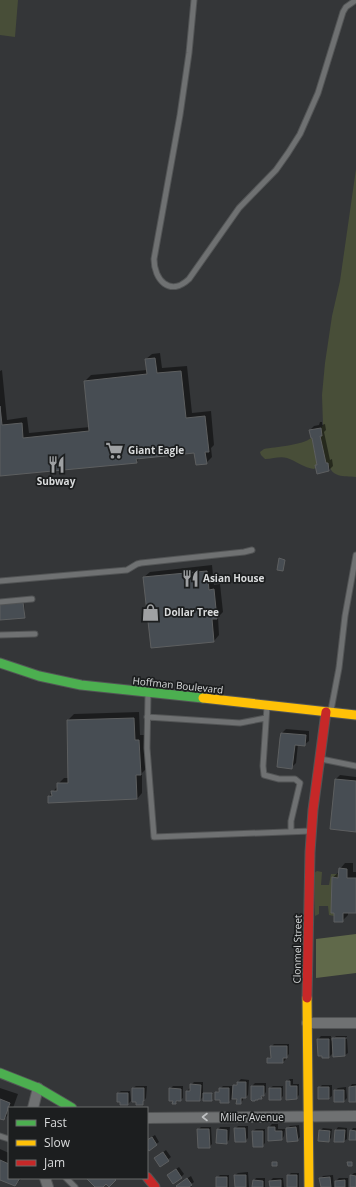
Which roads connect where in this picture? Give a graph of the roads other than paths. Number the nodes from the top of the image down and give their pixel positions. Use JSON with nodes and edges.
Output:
{"nodes":[{"id":1,"x":194,"y":0,"type":"edge"},
{"id":2,"x":356,"y":0,"type":"edge"},
{"id":3,"x":252,"y":550,"type":"dead end"},
{"id":4,"x":356,"y":556,"type":"edge"},
{"id":5,"x":0,"y":581,"type":"edge"},
{"id":6,"x":32,"y":599,"type":"dead end"},
{"id":7,"x":0,"y":602,"type":"edge"},
{"id":8,"x":35,"y":634,"type":"dead end"},
{"id":9,"x":0,"y":635,"type":"edge"},
{"id":10,"x":0,"y":663,"type":"edge"},
{"id":11,"x":148,"y":692,"type":"junction"},
{"id":12,"x":267,"y":705,"type":"junction"},
{"id":13,"x":328,"y":712,"type":"junction"},
{"id":14,"x":356,"y":715,"type":"edge"},
{"id":15,"x":147,"y":717,"type":"junction"},
{"id":16,"x":266,"y":718,"type":"junction"},
{"id":17,"x":320,"y":758,"type":"junction"},
{"id":18,"x":356,"y":766,"type":"edge"},
{"id":19,"x":290,"y":831,"type":"junction"},
{"id":20,"x":312,"y":831,"type":"junction"},
{"id":21,"x":307,"y":1023,"type":"junction"},
{"id":22,"x":356,"y":1023,"type":"edge"},
{"id":23,"x":0,"y":1073,"type":"edge"},
{"id":24,"x":38,"y":1088,"type":"junction"},
{"id":25,"x":33,"y":1107,"type":"edge"},
{"id":26,"x":70,"y":1107,"type":"edge"},
{"id":27,"x":307,"y":1116,"type":"junction"},
{"id":28,"x":356,"y":1116,"type":"edge"},
{"id":29,"x":148,"y":1118,"type":"edge"},
{"id":30,"x":148,"y":1178,"type":"edge"},
{"id":31,"x":67,"y":1179,"type":"edge"},
{"id":32,"x":75,"y":1187,"type":"edge"},
{"id":33,"x":155,"y":1187,"type":"edge"},
{"id":34,"x":309,"y":1187,"type":"edge"}],
"edges":[{"from":1,"to":2,"type":"lane"},
{"from":3,"to":5,"type":"lane"},
{"from":4,"to":13,"type":"lane"},
{"from":6,"to":7,"type":"lane"},
{"from":8,"to":9,"type":"lane"},
{"from":10,"to":11,"type":"street","name":"Hoffman Boulevard"},
{"from":11,"to":12,"type":"street","name":"Hoffman Boulevard"},
{"from":11,"to":15,"type":"lane"},
{"from":12,"to":13,"type":"street","name":"Hoffman Boulevard"},
{"from":12,"to":16,"type":"lane"},
{"from":13,"to":14,"type":"street","name":"Hoffman Boulevard"},
{"from":13,"to":17,"type":"street","name":"Clonmel Street"},
{"from":15,"to":16,"type":"lane"},
{"from":15,"to":19,"type":"lane"},
{"from":16,"to":19,"type":"lane"},
{"from":17,"to":18,"type":"lane"},
{"from":17,"to":20,"type":"street","name":"Clonmel Street"},
{"from":19,"to":20,"type":"lane"},
{"from":20,"to":21,"type":"street","name":"Clonmel Street"},
{"from":21,"to":22,"type":"street"},
{"from":21,"to":27,"type":"street","name":"Clonmel Street"},
{"from":23,"to":24,"type":"street"},
{"from":24,"to":25,"type":"street"},
{"from":24,"to":26,"type":"street"},
{"from":27,"to":28,"type":"street","name":"Miller Avenue"},
{"from":27,"to":29,"type":"street","name":"Miller Avenue","one_way":true},
{"from":27,"to":34,"type":"street","name":"Clonmel Street"},
{"from":30,"to":33,"type":"street"},
{"from":31,"to":32,"type":"lane"}]}
